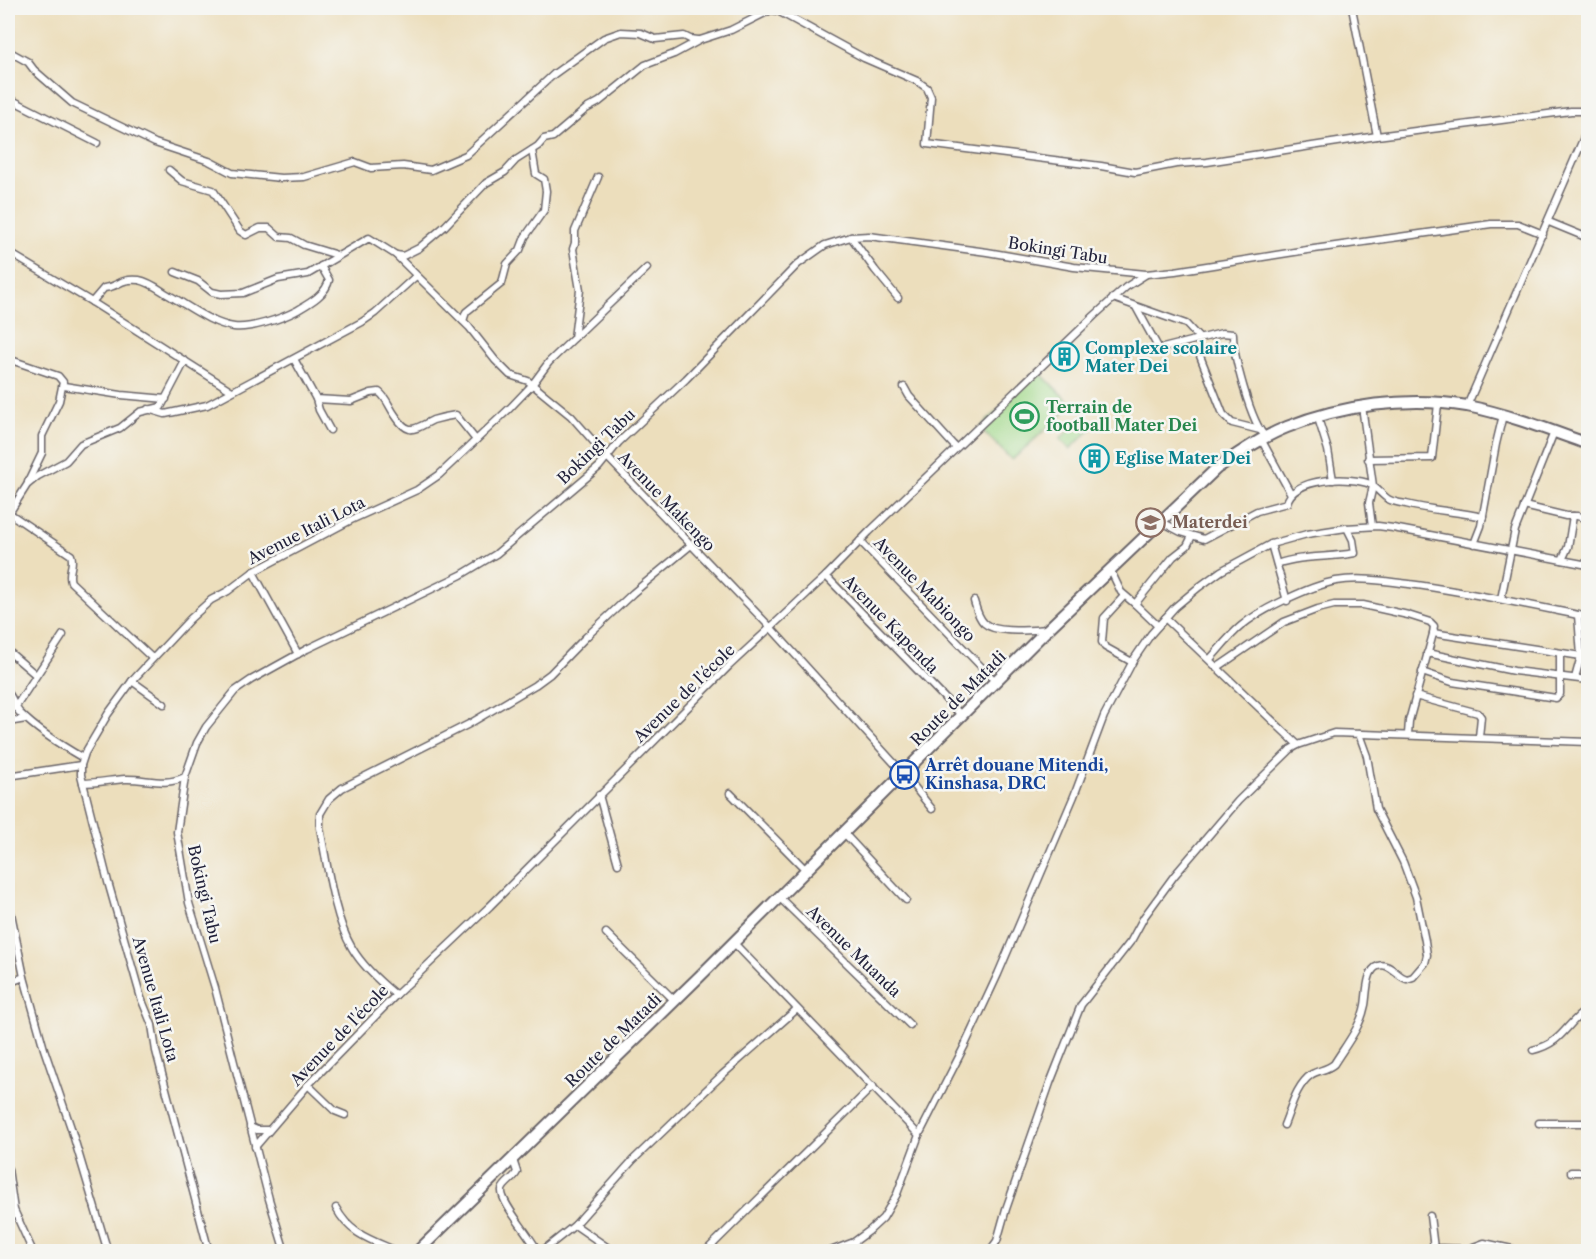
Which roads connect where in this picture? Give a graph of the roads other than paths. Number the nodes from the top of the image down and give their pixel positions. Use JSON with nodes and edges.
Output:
{"nodes":[{"id":1,"x":1352,"y":8,"type":"edge"},
{"id":2,"x":700,"y":40,"type":"junction"},
{"id":3,"x":8,"y":51,"type":"edge"},
{"id":4,"x":8,"y":98,"type":"edge"},
{"id":5,"x":1588,"y":111,"type":"edge"},
{"id":6,"x":1588,"y":128,"type":"edge"},
{"id":7,"x":1377,"y":136,"type":"junction"},
{"id":8,"x":97,"y":143,"type":"dead end"},
{"id":9,"x":532,"y":150,"type":"junction"},
{"id":10,"x":168,"y":170,"type":"dead end"},
{"id":11,"x":598,"y":177,"type":"dead end"},
{"id":12,"x":1549,"y":222,"type":"junction"},
{"id":13,"x":1543,"y":234,"type":"junction"},
{"id":14,"x":851,"y":237,"type":"junction"},
{"id":15,"x":1588,"y":238,"type":"edge"},
{"id":16,"x":8,"y":252,"type":"edge"},
{"id":17,"x":337,"y":255,"type":"junction"},
{"id":18,"x":396,"y":255,"type":"junction"},
{"id":19,"x":321,"y":266,"type":"junction"},
{"id":20,"x":647,"y":268,"type":"dead end"},
{"id":21,"x":175,"y":272,"type":"dead end"},
{"id":22,"x":1146,"y":274,"type":"junction"},
{"id":23,"x":416,"y":276,"type":"junction"},
{"id":24,"x":898,"y":298,"type":"dead end"},
{"id":25,"x":1113,"y":298,"type":"junction"},
{"id":26,"x":92,"y":302,"type":"junction"},
{"id":27,"x":1136,"y":307,"type":"junction"},
{"id":28,"x":463,"y":321,"type":"junction"},
{"id":29,"x":574,"y":338,"type":"junction"},
{"id":30,"x":1200,"y":339,"type":"junction"},
{"id":31,"x":1200,"y":356,"type":"dead end"},
{"id":32,"x":8,"y":359,"type":"edge"},
{"id":33,"x":294,"y":359,"type":"junction"},
{"id":34,"x":185,"y":362,"type":"junction"},
{"id":35,"x":532,"y":385,"type":"junction"},
{"id":36,"x":64,"y":386,"type":"junction"},
{"id":37,"x":904,"y":387,"type":"dead end"},
{"id":38,"x":232,"y":391,"type":"junction"},
{"id":39,"x":166,"y":399,"type":"junction"},
{"id":40,"x":316,"y":399,"type":"junction"},
{"id":41,"x":1438,"y":404,"type":"junction"},
{"id":42,"x":1362,"y":406,"type":"junction"},
{"id":43,"x":1467,"y":406,"type":"junction"},
{"id":44,"x":148,"y":409,"type":"junction"},
{"id":45,"x":1503,"y":415,"type":"junction"},
{"id":46,"x":1318,"y":418,"type":"junction"},
{"id":47,"x":330,"y":430,"type":"dead end"},
{"id":48,"x":1554,"y":432,"type":"junction"},
{"id":49,"x":1262,"y":435,"type":"junction"},
{"id":50,"x":476,"y":440,"type":"junction"},
{"id":51,"x":1588,"y":444,"type":"edge"},
{"id":52,"x":956,"y":448,"type":"junction"},
{"id":53,"x":608,"y":458,"type":"junction"},
{"id":54,"x":1368,"y":459,"type":"junction"},
{"id":55,"x":1334,"y":480,"type":"junction"},
{"id":56,"x":27,"y":485,"type":"junction"},
{"id":57,"x":1373,"y":486,"type":"junction"},
{"id":58,"x":1291,"y":494,"type":"junction"},
{"id":59,"x":1524,"y":506,"type":"junction"},
{"id":60,"x":8,"y":514,"type":"edge"},
{"id":61,"x":1573,"y":516,"type":"junction"},
{"id":62,"x":1483,"y":517,"type":"junction"},
{"id":63,"x":1588,"y":519,"type":"edge"},
{"id":64,"x":1160,"y":521,"type":"junction"},
{"id":65,"x":1372,"y":526,"type":"junction"},
{"id":66,"x":1347,"y":528,"type":"junction"},
{"id":67,"x":1192,"y":536,"type":"junction"},
{"id":68,"x":860,"y":541,"type":"junction"},
{"id":69,"x":1270,"y":544,"type":"junction"},
{"id":70,"x":1474,"y":544,"type":"junction"},
{"id":71,"x":691,"y":545,"type":"junction"},
{"id":72,"x":1510,"y":550,"type":"junction"},
{"id":73,"x":1562,"y":560,"type":"junction"},
{"id":74,"x":1277,"y":564,"type":"junction"},
{"id":75,"x":1588,"y":565,"type":"edge"},
{"id":76,"x":1110,"y":569,"type":"junction"},
{"id":77,"x":253,"y":572,"type":"junction"},
{"id":78,"x":826,"y":576,"type":"junction"},
{"id":79,"x":1124,"y":596,"type":"junction"},
{"id":80,"x":1501,"y":599,"type":"junction"},
{"id":81,"x":974,"y":601,"type":"dead end"},
{"id":82,"x":1287,"y":601,"type":"junction"},
{"id":83,"x":1135,"y":604,"type":"junction"},
{"id":84,"x":1578,"y":615,"type":"junction"},
{"id":85,"x":1588,"y":617,"type":"edge"},
{"id":86,"x":1165,"y":618,"type":"junction"},
{"id":87,"x":1158,"y":626,"type":"junction"},
{"id":88,"x":771,"y":628,"type":"junction"},
{"id":89,"x":1048,"y":630,"type":"junction"},
{"id":90,"x":1433,"y":633,"type":"junction"},
{"id":91,"x":63,"y":635,"type":"dead end"},
{"id":92,"x":8,"y":651,"type":"edge"},
{"id":93,"x":1427,"y":653,"type":"junction"},
{"id":94,"x":298,"y":654,"type":"junction"},
{"id":95,"x":1560,"y":654,"type":"junction"},
{"id":96,"x":1581,"y":656,"type":"junction"},
{"id":97,"x":152,"y":658,"type":"junction"},
{"id":98,"x":1210,"y":659,"type":"junction"},
{"id":99,"x":1132,"y":662,"type":"junction"},
{"id":100,"x":1218,"y":667,"type":"junction"},
{"id":101,"x":1422,"y":672,"type":"junction"},
{"id":102,"x":36,"y":675,"type":"junction"},
{"id":103,"x":1560,"y":676,"type":"junction"},
{"id":104,"x":1575,"y":678,"type":"junction"},
{"id":105,"x":1588,"y":680,"type":"edge"},
{"id":106,"x":132,"y":681,"type":"junction"},
{"id":107,"x":996,"y":682,"type":"junction"},
{"id":108,"x":8,"y":693,"type":"edge"},
{"id":109,"x":1415,"y":696,"type":"junction"},
{"id":110,"x":164,"y":704,"type":"dead end"},
{"id":111,"x":15,"y":708,"type":"junction"},
{"id":112,"x":962,"y":716,"type":"junction"},
{"id":113,"x":26,"y":719,"type":"junction"},
{"id":114,"x":8,"y":722,"type":"edge"},
{"id":115,"x":1359,"y":734,"type":"junction"},
{"id":116,"x":1408,"y":734,"type":"junction"},
{"id":117,"x":1479,"y":737,"type":"junction"},
{"id":118,"x":1588,"y":742,"type":"edge"},
{"id":119,"x":1298,"y":745,"type":"junction"},
{"id":120,"x":82,"y":761,"type":"junction"},
{"id":121,"x":904,"y":774,"type":"junction"},
{"id":122,"x":8,"y":776,"type":"edge"},
{"id":123,"x":185,"y":777,"type":"junction"},
{"id":124,"x":83,"y":783,"type":"junction"},
{"id":125,"x":730,"y":793,"type":"dead end"},
{"id":126,"x":599,"y":795,"type":"junction"},
{"id":127,"x":932,"y":809,"type":"dead end"},
{"id":128,"x":844,"y":833,"type":"junction"},
{"id":129,"x":618,"y":864,"type":"dead end"},
{"id":130,"x":806,"y":870,"type":"junction"},
{"id":131,"x":778,"y":896,"type":"junction"},
{"id":132,"x":8,"y":899,"type":"edge"},
{"id":133,"x":906,"y":900,"type":"dead end"},
{"id":134,"x":606,"y":933,"type":"dead end"},
{"id":135,"x":734,"y":943,"type":"junction"},
{"id":136,"x":24,"y":977,"type":"junction"},
{"id":137,"x":8,"y":983,"type":"edge"},
{"id":138,"x":396,"y":995,"type":"junction"},
{"id":139,"x":675,"y":1001,"type":"junction"},
{"id":140,"x":797,"y":1009,"type":"junction"},
{"id":141,"x":1588,"y":1009,"type":"edge"},
{"id":142,"x":910,"y":1025,"type":"dead end"},
{"id":143,"x":1533,"y":1050,"type":"dead end"},
{"id":144,"x":308,"y":1085,"type":"junction"},
{"id":145,"x":873,"y":1086,"type":"junction"},
{"id":146,"x":345,"y":1115,"type":"dead end"},
{"id":147,"x":1539,"y":1123,"type":"dead end"},
{"id":148,"x":1588,"y":1124,"type":"edge"},
{"id":149,"x":1284,"y":1125,"type":"dead end"},
{"id":150,"x":250,"y":1127,"type":"junction"},
{"id":151,"x":269,"y":1130,"type":"junction"},
{"id":152,"x":920,"y":1136,"type":"junction"},
{"id":153,"x":255,"y":1147,"type":"junction"},
{"id":154,"x":513,"y":1160,"type":"junction"},
{"id":155,"x":8,"y":1169,"type":"edge"},
{"id":156,"x":1571,"y":1172,"type":"dead end"},
{"id":157,"x":1588,"y":1172,"type":"edge"},
{"id":158,"x":336,"y":1208,"type":"dead end"},
{"id":159,"x":1430,"y":1216,"type":"dead end"},
{"id":160,"x":575,"y":1225,"type":"junction"},
{"id":161,"x":33,"y":1251,"type":"edge"},
{"id":162,"x":108,"y":1251,"type":"edge"},
{"id":163,"x":209,"y":1251,"type":"edge"},
{"id":164,"x":285,"y":1251,"type":"edge"},
{"id":165,"x":399,"y":1251,"type":"edge"},
{"id":166,"x":417,"y":1251,"type":"edge"},
{"id":167,"x":540,"y":1251,"type":"edge"},
{"id":168,"x":614,"y":1251,"type":"edge"},
{"id":169,"x":705,"y":1251,"type":"edge"},
{"id":170,"x":828,"y":1251,"type":"edge"},
{"id":171,"x":989,"y":1251,"type":"edge"},
{"id":172,"x":1526,"y":1251,"type":"edge"}],
"edges":[{"from":1,"to":7,"type":"street"},
{"from":2,"to":3,"type":"street"},
{"from":2,"to":7,"type":"street"},
{"from":2,"to":9,"type":"street"},
{"from":4,"to":8,"type":"street"},
{"from":5,"to":7,"type":"street"},
{"from":6,"to":12,"type":"street"},
{"from":9,"to":18,"type":"street"},
{"from":9,"to":28,"type":"street"},
{"from":10,"to":17,"type":"street"},
{"from":11,"to":29,"type":"street"},
{"from":12,"to":13,"type":"street"},
{"from":12,"to":15,"type":"street"},
{"from":13,"to":22,"type":"street","name":"Bokingi Tabu"},
{"from":13,"to":43,"type":"street"},
{"from":14,"to":22,"type":"street","name":"Bokingi Tabu"},
{"from":14,"to":24,"type":"street"},
{"from":14,"to":53,"type":"street","name":"Bokingi Tabu"},
{"from":16,"to":26,"type":"street"},
{"from":17,"to":18,"type":"street","name":"Avenue Makengo"},
{"from":17,"to":19,"type":"street","name":"Avenue Makengo"},
{"from":18,"to":23,"type":"street","name":"Avenue Makengo"},
{"from":19,"to":21,"type":"street","name":"Avenue Makengo"},
{"from":19,"to":26,"type":"street"},
{"from":20,"to":29,"type":"street","name":"Avenue Itali Lota"},
{"from":22,"to":25,"type":"street","name":"Avenue de l'école"},
{"from":23,"to":28,"type":"street","name":"Avenue Makengo"},
{"from":23,"to":33,"type":"street"},
{"from":25,"to":27,"type":"street"},
{"from":25,"to":52,"type":"street","name":"Avenue de l'école"},
{"from":26,"to":34,"type":"street"},
{"from":27,"to":30,"type":"street"},
{"from":27,"to":30,"type":"street"},
{"from":28,"to":35,"type":"street","name":"Avenue Makengo"},
{"from":29,"to":35,"type":"street","name":"Avenue Itali Lota"},
{"from":30,"to":49,"type":"street"},
{"from":31,"to":49,"type":"street"},
{"from":32,"to":36,"type":"street"},
{"from":33,"to":38,"type":"street"},
{"from":33,"to":40,"type":"street"},
{"from":34,"to":38,"type":"street"},
{"from":34,"to":39,"type":"street"},
{"from":35,"to":50,"type":"street","name":"Avenue Itali Lota"},
{"from":35,"to":53,"type":"street","name":"Avenue Makengo"},
{"from":36,"to":39,"type":"street"},
{"from":36,"to":56,"type":"street"},
{"from":37,"to":52,"type":"street"},
{"from":38,"to":44,"type":"street"},
{"from":39,"to":44,"type":"street"},
{"from":40,"to":47,"type":"street"},
{"from":40,"to":50,"type":"street"},
{"from":41,"to":42,"type":"highway","name":"Route de Matadi"},
{"from":41,"to":43,"type":"highway","name":"Route de Matadi"},
{"from":41,"to":54,"type":"street"},
{"from":42,"to":46,"type":"highway","name":"Route de Matadi"},
{"from":42,"to":54,"type":"street"},
{"from":43,"to":45,"type":"highway","name":"Route de Matadi"},
{"from":44,"to":56,"type":"street"},
{"from":45,"to":48,"type":"highway","name":"Route de Matadi"},
{"from":45,"to":62,"type":"street"},
{"from":46,"to":49,"type":"highway","name":"Route de Matadi"},
{"from":46,"to":55,"type":"street"},
{"from":48,"to":51,"type":"highway","name":"Route de Matadi"},
{"from":48,"to":59,"type":"street"},
{"from":49,"to":58,"type":"street"},
{"from":49,"to":64,"type":"highway","name":"Route de Matadi"},
{"from":50,"to":77,"type":"street","name":"Avenue Itali Lota"},
{"from":52,"to":68,"type":"street","name":"Avenue de l'école"},
{"from":53,"to":71,"type":"street","name":"Avenue Makengo"},
{"from":53,"to":94,"type":"street","name":"Bokingi Tabu"},
{"from":54,"to":57,"type":"street"},
{"from":55,"to":57,"type":"street"},
{"from":55,"to":58,"type":"street"},
{"from":56,"to":60,"type":"street"},
{"from":57,"to":62,"type":"street"},
{"from":57,"to":65,"type":"street"},
{"from":58,"to":67,"type":"street"},
{"from":59,"to":61,"type":"street"},
{"from":59,"to":72,"type":"street"},
{"from":60,"to":97,"type":"street"},
{"from":61,"to":63,"type":"street"},
{"from":61,"to":73,"type":"street"},
{"from":62,"to":70,"type":"street"},
{"from":64,"to":67,"type":"street"},
{"from":64,"to":76,"type":"highway","name":"Route de Matadi"},
{"from":65,"to":66,"type":"street"},
{"from":65,"to":70,"type":"street"},
{"from":66,"to":69,"type":"street"},
{"from":66,"to":74,"type":"street"},
{"from":67,"to":83,"type":"street"},
{"from":68,"to":78,"type":"street","name":"Avenue de l'école"},
{"from":68,"to":107,"type":"street","name":"Avenue Mabiongo"},
{"from":69,"to":74,"type":"street"},
{"from":69,"to":86,"type":"street"},
{"from":70,"to":72,"type":"street"},
{"from":71,"to":88,"type":"street","name":"Avenue Makengo"},
{"from":71,"to":138,"type":"street"},
{"from":72,"to":73,"type":"street"},
{"from":72,"to":80,"type":"street"},
{"from":73,"to":75,"type":"street"},
{"from":74,"to":82,"type":"street"},
{"from":76,"to":79,"type":"street"},
{"from":76,"to":89,"type":"highway","name":"Route de Matadi"},
{"from":77,"to":94,"type":"street"},
{"from":77,"to":97,"type":"street","name":"Avenue Itali Lota"},
{"from":78,"to":88,"type":"street","name":"Avenue de l'école"},
{"from":78,"to":112,"type":"street","name":"Avenue Kapenda"},
{"from":79,"to":83,"type":"street"},
{"from":79,"to":99,"type":"street"},
{"from":80,"to":82,"type":"street"},
{"from":80,"to":84,"type":"street"},
{"from":81,"to":89,"type":"street"},
{"from":82,"to":98,"type":"street"},
{"from":83,"to":87,"type":"street"},
{"from":84,"to":85,"type":"street"},
{"from":84,"to":96,"type":"street"},
{"from":86,"to":87,"type":"street"},
{"from":86,"to":98,"type":"street"},
{"from":87,"to":99,"type":"street"},
{"from":88,"to":121,"type":"street","name":"Avenue Makengo"},
{"from":88,"to":126,"type":"street","name":"Avenue de l'école"},
{"from":89,"to":107,"type":"highway","name":"Route de Matadi"},
{"from":90,"to":93,"type":"street"},
{"from":90,"to":95,"type":"street"},
{"from":90,"to":100,"type":"street"},
{"from":91,"to":102,"type":"street"},
{"from":92,"to":102,"type":"street"},
{"from":93,"to":101,"type":"street"},
{"from":93,"to":103,"type":"street"},
{"from":94,"to":123,"type":"street","name":"Bokingi Tabu"},
{"from":95,"to":96,"type":"street"},
{"from":95,"to":103,"type":"street"},
{"from":96,"to":104,"type":"street"},
{"from":97,"to":106,"type":"street","name":"Avenue Itali Lota"},
{"from":98,"to":100,"type":"street"},
{"from":99,"to":152,"type":"street"},
{"from":100,"to":119,"type":"street"},
{"from":101,"to":103,"type":"street"},
{"from":101,"to":109,"type":"street"},
{"from":102,"to":111,"type":"street"},
{"from":103,"to":104,"type":"street"},
{"from":104,"to":105,"type":"street"},
{"from":106,"to":110,"type":"street"},
{"from":106,"to":120,"type":"street","name":"Avenue Itali Lota"},
{"from":107,"to":112,"type":"highway","name":"Route de Matadi"},
{"from":108,"to":111,"type":"street"},
{"from":109,"to":116,"type":"street"},
{"from":109,"to":117,"type":"street"},
{"from":111,"to":113,"type":"street"},
{"from":112,"to":121,"type":"highway","name":"Route de Matadi"},
{"from":113,"to":114,"type":"street"},
{"from":113,"to":120,"type":"street"},
{"from":115,"to":116,"type":"street"},
{"from":115,"to":119,"type":"street"},
{"from":115,"to":149,"type":"street"},
{"from":116,"to":117,"type":"street"},
{"from":117,"to":118,"type":"street"},
{"from":119,"to":171,"type":"street"},
{"from":120,"to":122,"type":"street"},
{"from":120,"to":124,"type":"street","name":"Avenue Itali Lota"},
{"from":121,"to":127,"type":"street","name":"Avenue Makengo"},
{"from":121,"to":128,"type":"highway","name":"Route de Matadi"},
{"from":123,"to":124,"type":"street"},
{"from":123,"to":150,"type":"street","name":"Bokingi Tabu"},
{"from":124,"to":163,"type":"street","name":"Avenue Itali Lota"},
{"from":125,"to":130,"type":"street"},
{"from":126,"to":129,"type":"street"},
{"from":126,"to":138,"type":"street","name":"Avenue de l'école"},
{"from":128,"to":130,"type":"highway","name":"Route de Matadi"},
{"from":128,"to":133,"type":"street"},
{"from":130,"to":131,"type":"highway","name":"Route de Matadi"},
{"from":131,"to":135,"type":"highway","name":"Route de Matadi"},
{"from":131,"to":142,"type":"street","name":"Avenue Muanda"},
{"from":132,"to":136,"type":"street"},
{"from":134,"to":139,"type":"street"},
{"from":135,"to":139,"type":"highway","name":"Route de Matadi"},
{"from":135,"to":140,"type":"street"},
{"from":136,"to":137,"type":"street"},
{"from":136,"to":162,"type":"street"},
{"from":138,"to":144,"type":"street","name":"Avenue de l'école"},
{"from":139,"to":154,"type":"highway","name":"Route de Matadi"},
{"from":140,"to":145,"type":"street"},
{"from":140,"to":160,"type":"street"},
{"from":141,"to":143,"type":"street"},
{"from":144,"to":146,"type":"street"},
{"from":144,"to":151,"type":"street","name":"Avenue de l'école"},
{"from":145,"to":152,"type":"street"},
{"from":145,"to":169,"type":"street"},
{"from":147,"to":148,"type":"street"},
{"from":150,"to":151,"type":"street"},
{"from":150,"to":153,"type":"street","name":"Bokingi Tabu"},
{"from":151,"to":153,"type":"street","name":"Avenue de l'école"},
{"from":152,"to":170,"type":"street"},
{"from":153,"to":164,"type":"street","name":"Bokingi Tabu"},
{"from":154,"to":166,"type":"highway","name":"Route de Matadi"},
{"from":154,"to":167,"type":"street"},
{"from":155,"to":161,"type":"street"},
{"from":156,"to":157,"type":"street"},
{"from":158,"to":165,"type":"street"},
{"from":159,"to":172,"type":"street"},
{"from":160,"to":167,"type":"street"},
{"from":160,"to":168,"type":"street"}]}
